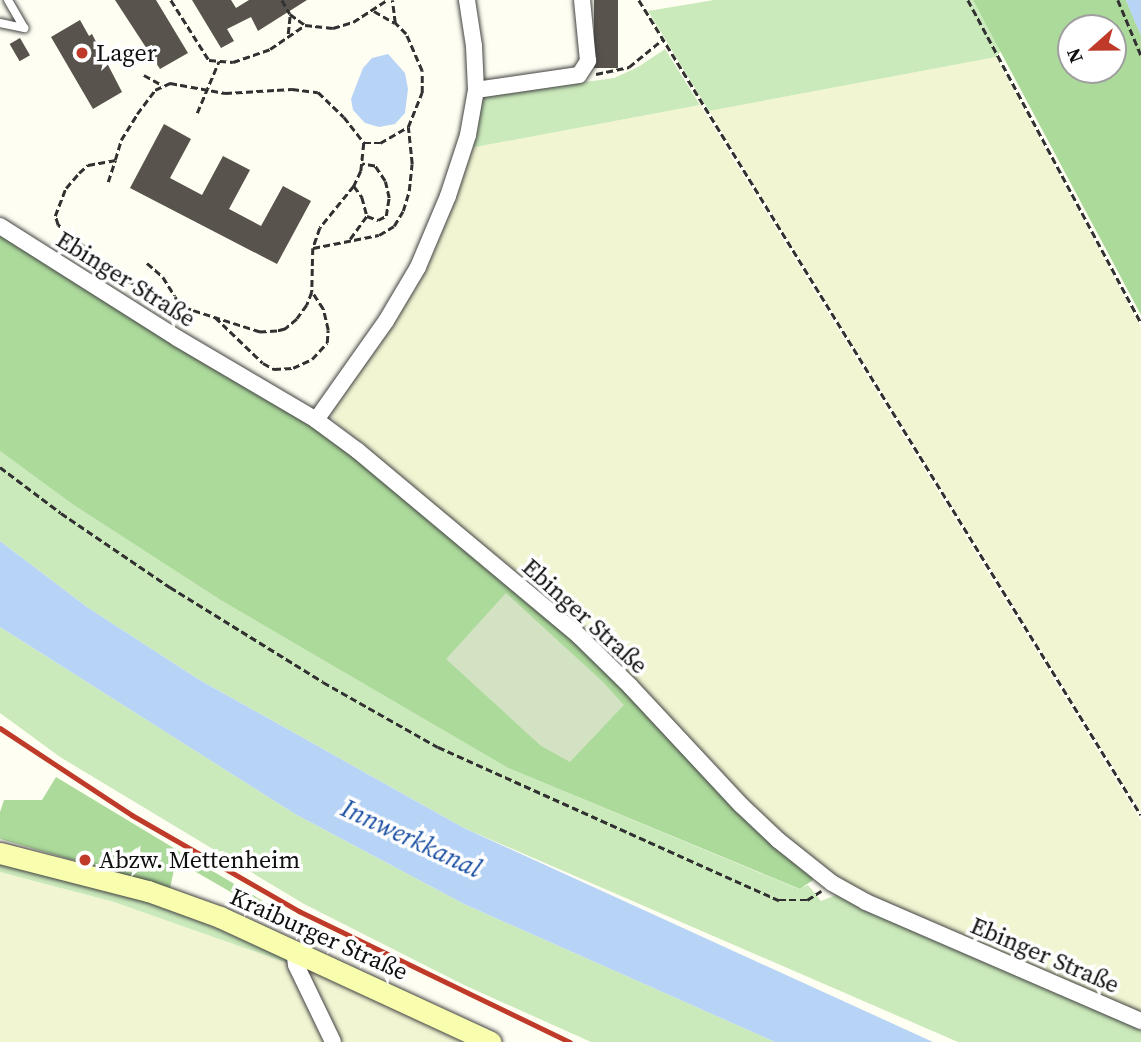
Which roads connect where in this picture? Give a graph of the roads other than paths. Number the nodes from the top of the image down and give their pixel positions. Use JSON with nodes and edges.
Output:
{"nodes":[{"id":1,"x":8,"y":0,"type":"edge"},
{"id":2,"x":467,"y":0,"type":"edge"},
{"id":3,"x":582,"y":0,"type":"edge"},
{"id":4,"x":0,"y":23,"type":"edge"},
{"id":5,"x":476,"y":90,"type":"junction"},
{"id":6,"x":0,"y":226,"type":"edge"},
{"id":7,"x":316,"y":419,"type":"junction"},
{"id":8,"x":0,"y":853,"type":"edge"},
{"id":9,"x":294,"y":949,"type":"junction"},
{"id":10,"x":1141,"y":1021,"type":"edge"},
{"id":11,"x":333,"y":1042,"type":"edge"},
{"id":12,"x":491,"y":1042,"type":"edge"}],
"edges":[{"from":1,"to":4,"type":"lane"},
{"from":2,"to":5,"type":"street"},
{"from":3,"to":5,"type":"street"},
{"from":5,"to":7,"type":"street"},
{"from":6,"to":7,"type":"street","name":"Ebinger Straße"},
{"from":7,"to":10,"type":"street","name":"Ebinger Straße"},
{"from":8,"to":9,"type":"main road","name":"Kraiburger Straße"},
{"from":9,"to":11,"type":"street"},
{"from":9,"to":12,"type":"main road","name":"Kraiburger Straße"}]}
